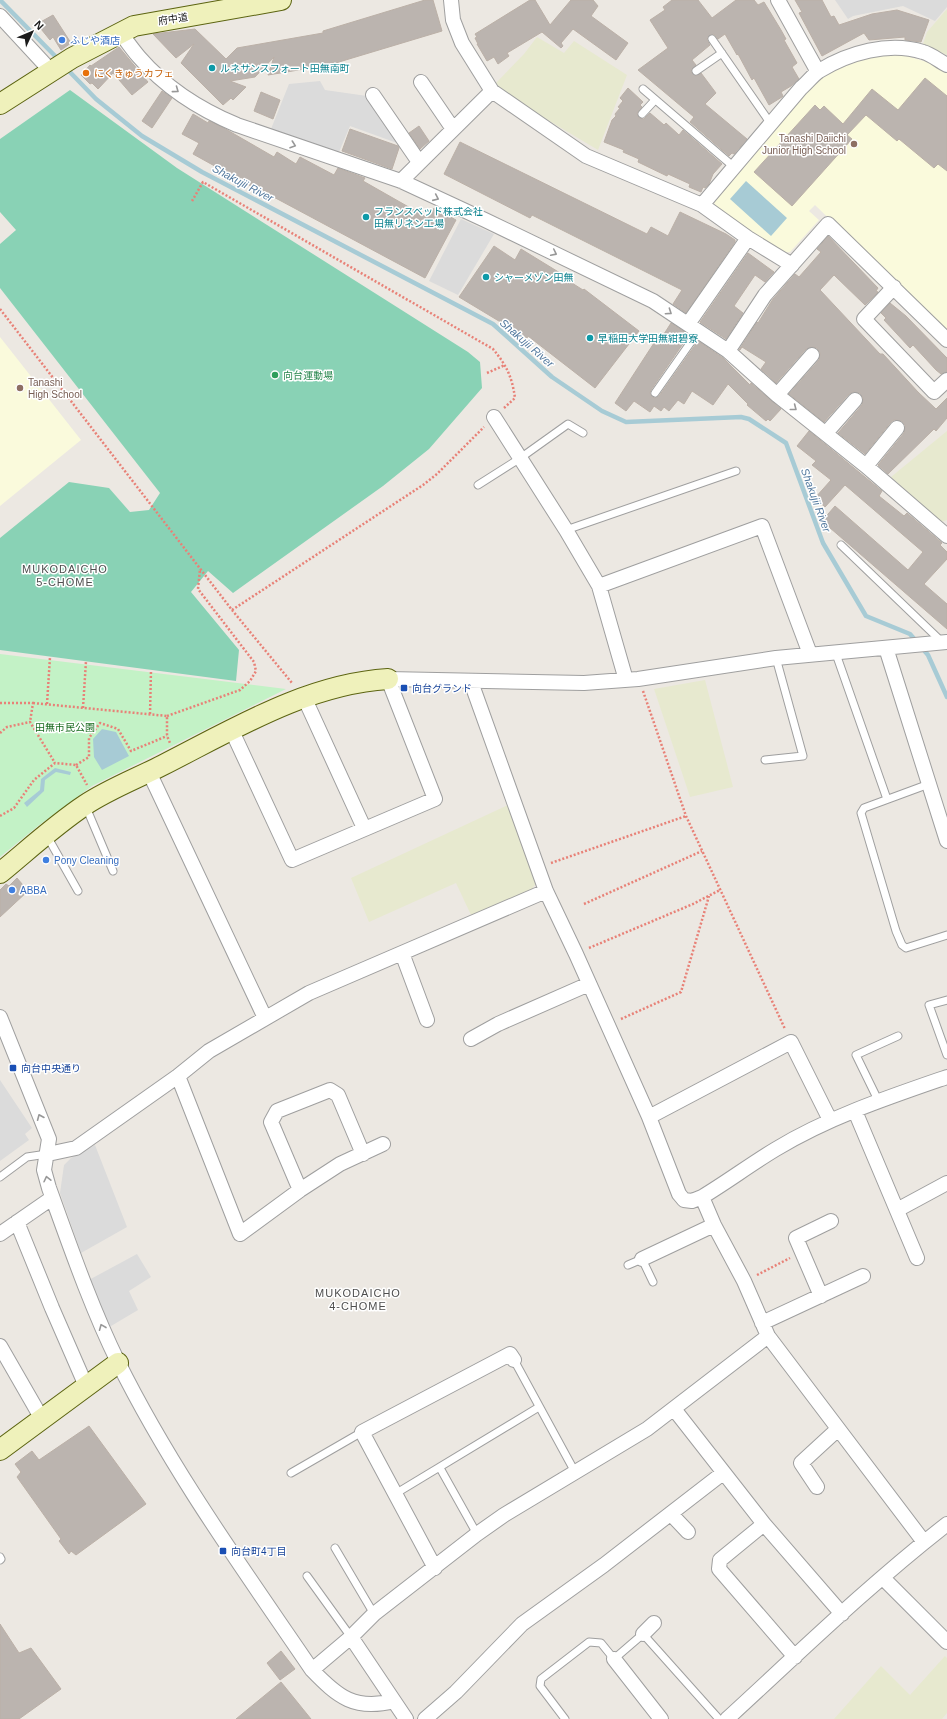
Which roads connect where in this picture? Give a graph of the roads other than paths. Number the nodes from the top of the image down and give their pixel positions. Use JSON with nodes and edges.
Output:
{"nodes":[{"id":1,"x":281,"y":0,"type":"edge"},
{"id":2,"x":451,"y":0,"type":"edge"},
{"id":3,"x":778,"y":0,"type":"edge"},
{"id":4,"x":254,"y":2,"type":"edge"},
{"id":5,"x":0,"y":16,"type":"edge"},
{"id":6,"x":120,"y":32,"type":"junction"},
{"id":7,"x":712,"y":39,"type":"dead end"},
{"id":8,"x":722,"y":53,"type":"junction"},
{"id":9,"x":947,"y":65,"type":"edge"},
{"id":10,"x":52,"y":70,"type":"junction"},
{"id":11,"x":696,"y":71,"type":"dead end"},
{"id":12,"x":818,"y":72,"type":"junction"},
{"id":13,"x":421,"y":82,"type":"dead end"},
{"id":14,"x":643,"y":89,"type":"dead end"},
{"id":15,"x":492,"y":91,"type":"junction"},
{"id":16,"x":373,"y":95,"type":"dead end"},
{"id":17,"x":655,"y":100,"type":"junction"},
{"id":18,"x":0,"y":104,"type":"edge"},
{"id":19,"x":642,"y":114,"type":"dead end"},
{"id":20,"x":771,"y":124,"type":"junction"},
{"id":21,"x":453,"y":129,"type":"junction"},
{"id":22,"x":419,"y":162,"type":"junction"},
{"id":23,"x":734,"y":167,"type":"junction"},
{"id":24,"x":401,"y":182,"type":"junction"},
{"id":25,"x":702,"y":205,"type":"junction"},
{"id":26,"x":748,"y":238,"type":"junction"},
{"id":27,"x":792,"y":265,"type":"junction"},
{"id":28,"x":894,"y":287,"type":"junction"},
{"id":29,"x":693,"y":328,"type":"junction"},
{"id":30,"x":947,"y":340,"type":"edge"},
{"id":31,"x":728,"y":351,"type":"junction"},
{"id":32,"x":812,"y":355,"type":"dead end"},
{"id":33,"x":947,"y":380,"type":"edge"},
{"id":34,"x":655,"y":393,"type":"dead end"},
{"id":35,"x":777,"y":395,"type":"junction"},
{"id":36,"x":855,"y":400,"type":"dead end"},
{"id":37,"x":494,"y":417,"type":"road end"},
{"id":38,"x":897,"y":428,"type":"dead end"},
{"id":39,"x":583,"y":433,"type":"dead end"},
{"id":40,"x":826,"y":434,"type":"junction"},
{"id":41,"x":519,"y":459,"type":"junction"},
{"id":42,"x":866,"y":466,"type":"junction"},
{"id":43,"x":736,"y":471,"type":"dead end"},
{"id":44,"x":478,"y":485,"type":"dead end"},
{"id":45,"x":566,"y":530,"type":"junction"},
{"id":46,"x":946,"y":534,"type":"edge"},
{"id":47,"x":841,"y":545,"type":"dead end"},
{"id":48,"x":599,"y":586,"type":"junction"},
{"id":49,"x":940,"y":642,"type":"edge"},
{"id":50,"x":886,"y":648,"type":"junction"},
{"id":51,"x":835,"y":651,"type":"junction"},
{"id":52,"x":810,"y":654,"type":"junction"},
{"id":53,"x":776,"y":658,"type":"junction"},
{"id":54,"x":388,"y":679,"type":"junction"},
{"id":55,"x":632,"y":679,"type":"junction"},
{"id":56,"x":471,"y":682,"type":"junction"},
{"id":57,"x":304,"y":697,"type":"junction"},
{"id":58,"x":232,"y":731,"type":"junction"},
{"id":59,"x":765,"y":760,"type":"dead end"},
{"id":60,"x":149,"y":772,"type":"junction"},
{"id":61,"x":929,"y":784,"type":"junction"},
{"id":62,"x":887,"y":799,"type":"junction"},
{"id":63,"x":90,"y":802,"type":"junction"},
{"id":64,"x":944,"y":821,"type":"edge"},
{"id":65,"x":364,"y":828,"type":"junction"},
{"id":66,"x":46,"y":834,"type":"junction"},
{"id":67,"x":947,"y":840,"type":"edge"},
{"id":68,"x":113,"y":871,"type":"dead end"},
{"id":69,"x":0,"y":873,"type":"edge"},
{"id":70,"x":78,"y":891,"type":"dead end"},
{"id":71,"x":546,"y":891,"type":"junction"},
{"id":72,"x":947,"y":935,"type":"edge"},
{"id":73,"x":402,"y":953,"type":"junction"},
{"id":74,"x":589,"y":984,"type":"junction"},
{"id":75,"x":947,"y":1000,"type":"edge"},
{"id":76,"x":0,"y":1018,"type":"edge"},
{"id":77,"x":265,"y":1018,"type":"junction"},
{"id":78,"x":427,"y":1020,"type":"dead end"},
{"id":79,"x":898,"y":1036,"type":"dead end"},
{"id":80,"x":471,"y":1039,"type":"dead end"},
{"id":81,"x":947,"y":1055,"type":"edge"},
{"id":82,"x":178,"y":1076,"type":"junction"},
{"id":83,"x":947,"y":1077,"type":"edge"},
{"id":84,"x":878,"y":1100,"type":"junction"},
{"id":85,"x":855,"y":1111,"type":"junction"},
{"id":86,"x":649,"y":1117,"type":"junction"},
{"id":87,"x":830,"y":1120,"type":"junction"},
{"id":88,"x":383,"y":1144,"type":"dead end"},
{"id":89,"x":48,"y":1154,"type":"junction"},
{"id":90,"x":363,"y":1154,"type":"junction"},
{"id":91,"x":0,"y":1176,"type":"edge"},
{"id":92,"x":947,"y":1183,"type":"edge"},
{"id":93,"x":300,"y":1190,"type":"junction"},
{"id":94,"x":52,"y":1198,"type":"junction"},
{"id":95,"x":702,"y":1198,"type":"junction"},
{"id":96,"x":897,"y":1210,"type":"junction"},
{"id":97,"x":831,"y":1221,"type":"dead end"},
{"id":98,"x":17,"y":1222,"type":"junction"},
{"id":99,"x":714,"y":1225,"type":"junction"},
{"id":100,"x":0,"y":1234,"type":"edge"},
{"id":101,"x":917,"y":1258,"type":"dead end"},
{"id":102,"x":642,"y":1259,"type":"junction"},
{"id":103,"x":628,"y":1265,"type":"dead end"},
{"id":104,"x":864,"y":1276,"type":"dead end"},
{"id":105,"x":653,"y":1282,"type":"dead end"},
{"id":106,"x":821,"y":1296,"type":"junction"},
{"id":107,"x":765,"y":1329,"type":"junction"},
{"id":108,"x":0,"y":1346,"type":"edge"},
{"id":109,"x":514,"y":1360,"type":"joint"},
{"id":110,"x":118,"y":1363,"type":"junction"},
{"id":111,"x":86,"y":1386,"type":"junction"},
{"id":112,"x":539,"y":1407,"type":"junction"},
{"id":113,"x":674,"y":1409,"type":"junction"},
{"id":114,"x":42,"y":1419,"type":"junction"},
{"id":115,"x":838,"y":1429,"type":"junction"},
{"id":116,"x":362,"y":1432,"type":"junction"},
{"id":117,"x":2,"y":1445,"type":"edge"},
{"id":118,"x":440,"y":1468,"type":"junction"},
{"id":119,"x":576,"y":1472,"type":"junction"},
{"id":120,"x":291,"y":1473,"type":"dead end"},
{"id":121,"x":723,"y":1473,"type":"junction"},
{"id":122,"x":817,"y":1487,"type":"dead end"},
{"id":123,"x":395,"y":1494,"type":"junction"},
{"id":124,"x":672,"y":1514,"type":"junction"},
{"id":125,"x":764,"y":1524,"type":"junction"},
{"id":126,"x":947,"y":1524,"type":"edge"},
{"id":127,"x":688,"y":1532,"type":"dead end"},
{"id":128,"x":477,"y":1534,"type":"junction"},
{"id":129,"x":924,"y":1542,"type":"junction"},
{"id":130,"x":335,"y":1548,"type":"dead end"},
{"id":131,"x":435,"y":1568,"type":"junction"},
{"id":132,"x":306,"y":1576,"type":"dead end"},
{"id":133,"x":883,"y":1578,"type":"junction"},
{"id":134,"x":374,"y":1614,"type":"junction"},
{"id":135,"x":842,"y":1614,"type":"junction"},
{"id":136,"x":654,"y":1623,"type":"dead end"},
{"id":137,"x":643,"y":1634,"type":"junction"},
{"id":138,"x":351,"y":1637,"type":"junction"},
{"id":139,"x":947,"y":1642,"type":"edge"},
{"id":140,"x":795,"y":1657,"type":"junction"},
{"id":141,"x":614,"y":1659,"type":"junction"},
{"id":142,"x":312,"y":1670,"type":"junction"},
{"id":143,"x":394,"y":1701,"type":"junction"},
{"id":144,"x":406,"y":1719,"type":"edge"},
{"id":145,"x":424,"y":1719,"type":"edge"},
{"id":146,"x":566,"y":1719,"type":"edge"},
{"id":147,"x":661,"y":1719,"type":"edge"},
{"id":148,"x":727,"y":1719,"type":"edge"}],
"edges":[{"from":1,"to":4,"type":"street","name":"府中道"},
{"from":2,"to":15,"type":"street"},
{"from":3,"to":12,"type":"street"},
{"from":4,"to":6,"type":"street","name":"府中道"},
{"from":5,"to":10,"type":"street"},
{"from":6,"to":10,"type":"street","name":"府中道"},
{"from":6,"to":24,"type":"street","one_way":true},
{"from":7,"to":8,"type":"lane"},
{"from":8,"to":11,"type":"lane"},
{"from":8,"to":20,"type":"lane"},
{"from":9,"to":12,"type":"street"},
{"from":10,"to":18,"type":"street","name":"府中道"},
{"from":12,"to":20,"type":"street"},
{"from":13,"to":21,"type":"street"},
{"from":14,"to":17,"type":"lane"},
{"from":15,"to":21,"type":"street"},
{"from":15,"to":25,"type":"street"},
{"from":16,"to":22,"type":"street"},
{"from":17,"to":19,"type":"lane"},
{"from":17,"to":23,"type":"lane"},
{"from":20,"to":23,"type":"street"},
{"from":21,"to":22,"type":"street"},
{"from":22,"to":24,"type":"street"},
{"from":23,"to":25,"type":"street"},
{"from":24,"to":29,"type":"street","one_way":true},
{"from":25,"to":26,"type":"street"},
{"from":26,"to":27,"type":"street"},
{"from":26,"to":29,"type":"street"},
{"from":27,"to":28,"type":"street"},
{"from":27,"to":31,"type":"street"},
{"from":28,"to":30,"type":"street"},
{"from":28,"to":33,"type":"street"},
{"from":29,"to":31,"type":"street"},
{"from":29,"to":34,"type":"lane"},
{"from":31,"to":35,"type":"street"},
{"from":32,"to":35,"type":"street"},
{"from":35,"to":40,"type":"street","one_way":true},
{"from":36,"to":40,"type":"street"},
{"from":37,"to":41,"type":"street"},
{"from":38,"to":42,"type":"street"},
{"from":39,"to":41,"type":"lane"},
{"from":40,"to":42,"type":"street"},
{"from":41,"to":44,"type":"lane"},
{"from":41,"to":45,"type":"street"},
{"from":42,"to":46,"type":"street"},
{"from":43,"to":45,"type":"lane"},
{"from":45,"to":48,"type":"street"},
{"from":47,"to":49,"type":"lane"},
{"from":48,"to":52,"type":"street"},
{"from":48,"to":55,"type":"street"},
{"from":49,"to":50,"type":"street"},
{"from":50,"to":51,"type":"street"},
{"from":50,"to":61,"type":"street"},
{"from":51,"to":52,"type":"street"},
{"from":51,"to":62,"type":"lane"},
{"from":52,"to":53,"type":"street"},
{"from":53,"to":55,"type":"street"},
{"from":53,"to":59,"type":"lane"},
{"from":54,"to":56,"type":"street"},
{"from":54,"to":57,"type":"street"},
{"from":54,"to":65,"type":"street"},
{"from":55,"to":56,"type":"street"},
{"from":56,"to":71,"type":"street"},
{"from":57,"to":58,"type":"street"},
{"from":57,"to":65,"type":"street"},
{"from":58,"to":60,"type":"street"},
{"from":58,"to":65,"type":"street"},
{"from":60,"to":63,"type":"street"},
{"from":60,"to":77,"type":"street"},
{"from":61,"to":62,"type":"lane"},
{"from":61,"to":64,"type":"street"},
{"from":62,"to":72,"type":"lane"},
{"from":63,"to":66,"type":"street"},
{"from":63,"to":68,"type":"lane"},
{"from":64,"to":67,"type":"street"},
{"from":66,"to":69,"type":"street"},
{"from":66,"to":70,"type":"lane"},
{"from":71,"to":73,"type":"street"},
{"from":71,"to":74,"type":"street"},
{"from":73,"to":77,"type":"street"},
{"from":73,"to":78,"type":"street"},
{"from":74,"to":80,"type":"street"},
{"from":74,"to":86,"type":"street"},
{"from":75,"to":81,"type":"lane"},
{"from":89,"to":76,"type":"street","one_way":true},
{"from":77,"to":82,"type":"street"},
{"from":79,"to":84,"type":"lane"},
{"from":82,"to":89,"type":"street"},
{"from":82,"to":93,"type":"street"},
{"from":83,"to":84,"type":"street"},
{"from":84,"to":85,"type":"street"},
{"from":85,"to":87,"type":"street"},
{"from":85,"to":96,"type":"street"},
{"from":86,"to":87,"type":"street"},
{"from":86,"to":95,"type":"street"},
{"from":87,"to":95,"type":"street"},
{"from":88,"to":90,"type":"street"},
{"from":89,"to":91,"type":"lane"},
{"from":94,"to":89,"type":"street","one_way":true},
{"from":90,"to":93,"type":"street"},
{"from":90,"to":93,"type":"street"},
{"from":92,"to":96,"type":"street"},
{"from":94,"to":98,"type":"street"},
{"from":110,"to":94,"type":"street","one_way":true},
{"from":95,"to":99,"type":"street"},
{"from":96,"to":101,"type":"street"},
{"from":97,"to":106,"type":"street"},
{"from":98,"to":100,"type":"street"},
{"from":98,"to":111,"type":"street"},
{"from":99,"to":102,"type":"street"},
{"from":99,"to":107,"type":"street"},
{"from":102,"to":103,"type":"lane"},
{"from":102,"to":105,"type":"lane"},
{"from":104,"to":106,"type":"street"},
{"from":106,"to":107,"type":"street"},
{"from":107,"to":113,"type":"street"},
{"from":107,"to":115,"type":"street"},
{"from":108,"to":114,"type":"street"},
{"from":109,"to":112,"type":"lane"},
{"from":109,"to":116,"type":"street"},
{"from":110,"to":111,"type":"street"},
{"from":110,"to":142,"type":"street"},
{"from":111,"to":114,"type":"street"},
{"from":112,"to":118,"type":"lane"},
{"from":112,"to":119,"type":"lane"},
{"from":113,"to":119,"type":"street"},
{"from":113,"to":121,"type":"street"},
{"from":114,"to":117,"type":"street"},
{"from":115,"to":122,"type":"street"},
{"from":115,"to":129,"type":"street"},
{"from":116,"to":120,"type":"lane"},
{"from":116,"to":123,"type":"street"},
{"from":118,"to":123,"type":"lane"},
{"from":118,"to":128,"type":"lane"},
{"from":119,"to":128,"type":"street"},
{"from":121,"to":124,"type":"street"},
{"from":121,"to":125,"type":"street"},
{"from":123,"to":131,"type":"street"},
{"from":124,"to":127,"type":"street"},
{"from":124,"to":145,"type":"street"},
{"from":125,"to":135,"type":"street"},
{"from":125,"to":140,"type":"street"},
{"from":126,"to":129,"type":"street"},
{"from":128,"to":131,"type":"street"},
{"from":129,"to":133,"type":"street"},
{"from":130,"to":134,"type":"lane"},
{"from":131,"to":134,"type":"street"},
{"from":132,"to":138,"type":"lane"},
{"from":133,"to":135,"type":"street"},
{"from":133,"to":139,"type":"street"},
{"from":134,"to":138,"type":"street"},
{"from":135,"to":140,"type":"street"},
{"from":136,"to":137,"type":"street"},
{"from":137,"to":141,"type":"lane"},
{"from":137,"to":148,"type":"lane"},
{"from":138,"to":142,"type":"street"},
{"from":138,"to":143,"type":"street"},
{"from":140,"to":148,"type":"street"},
{"from":141,"to":146,"type":"lane"},
{"from":141,"to":147,"type":"street"},
{"from":142,"to":143,"type":"street"},
{"from":143,"to":144,"type":"street"}]}
